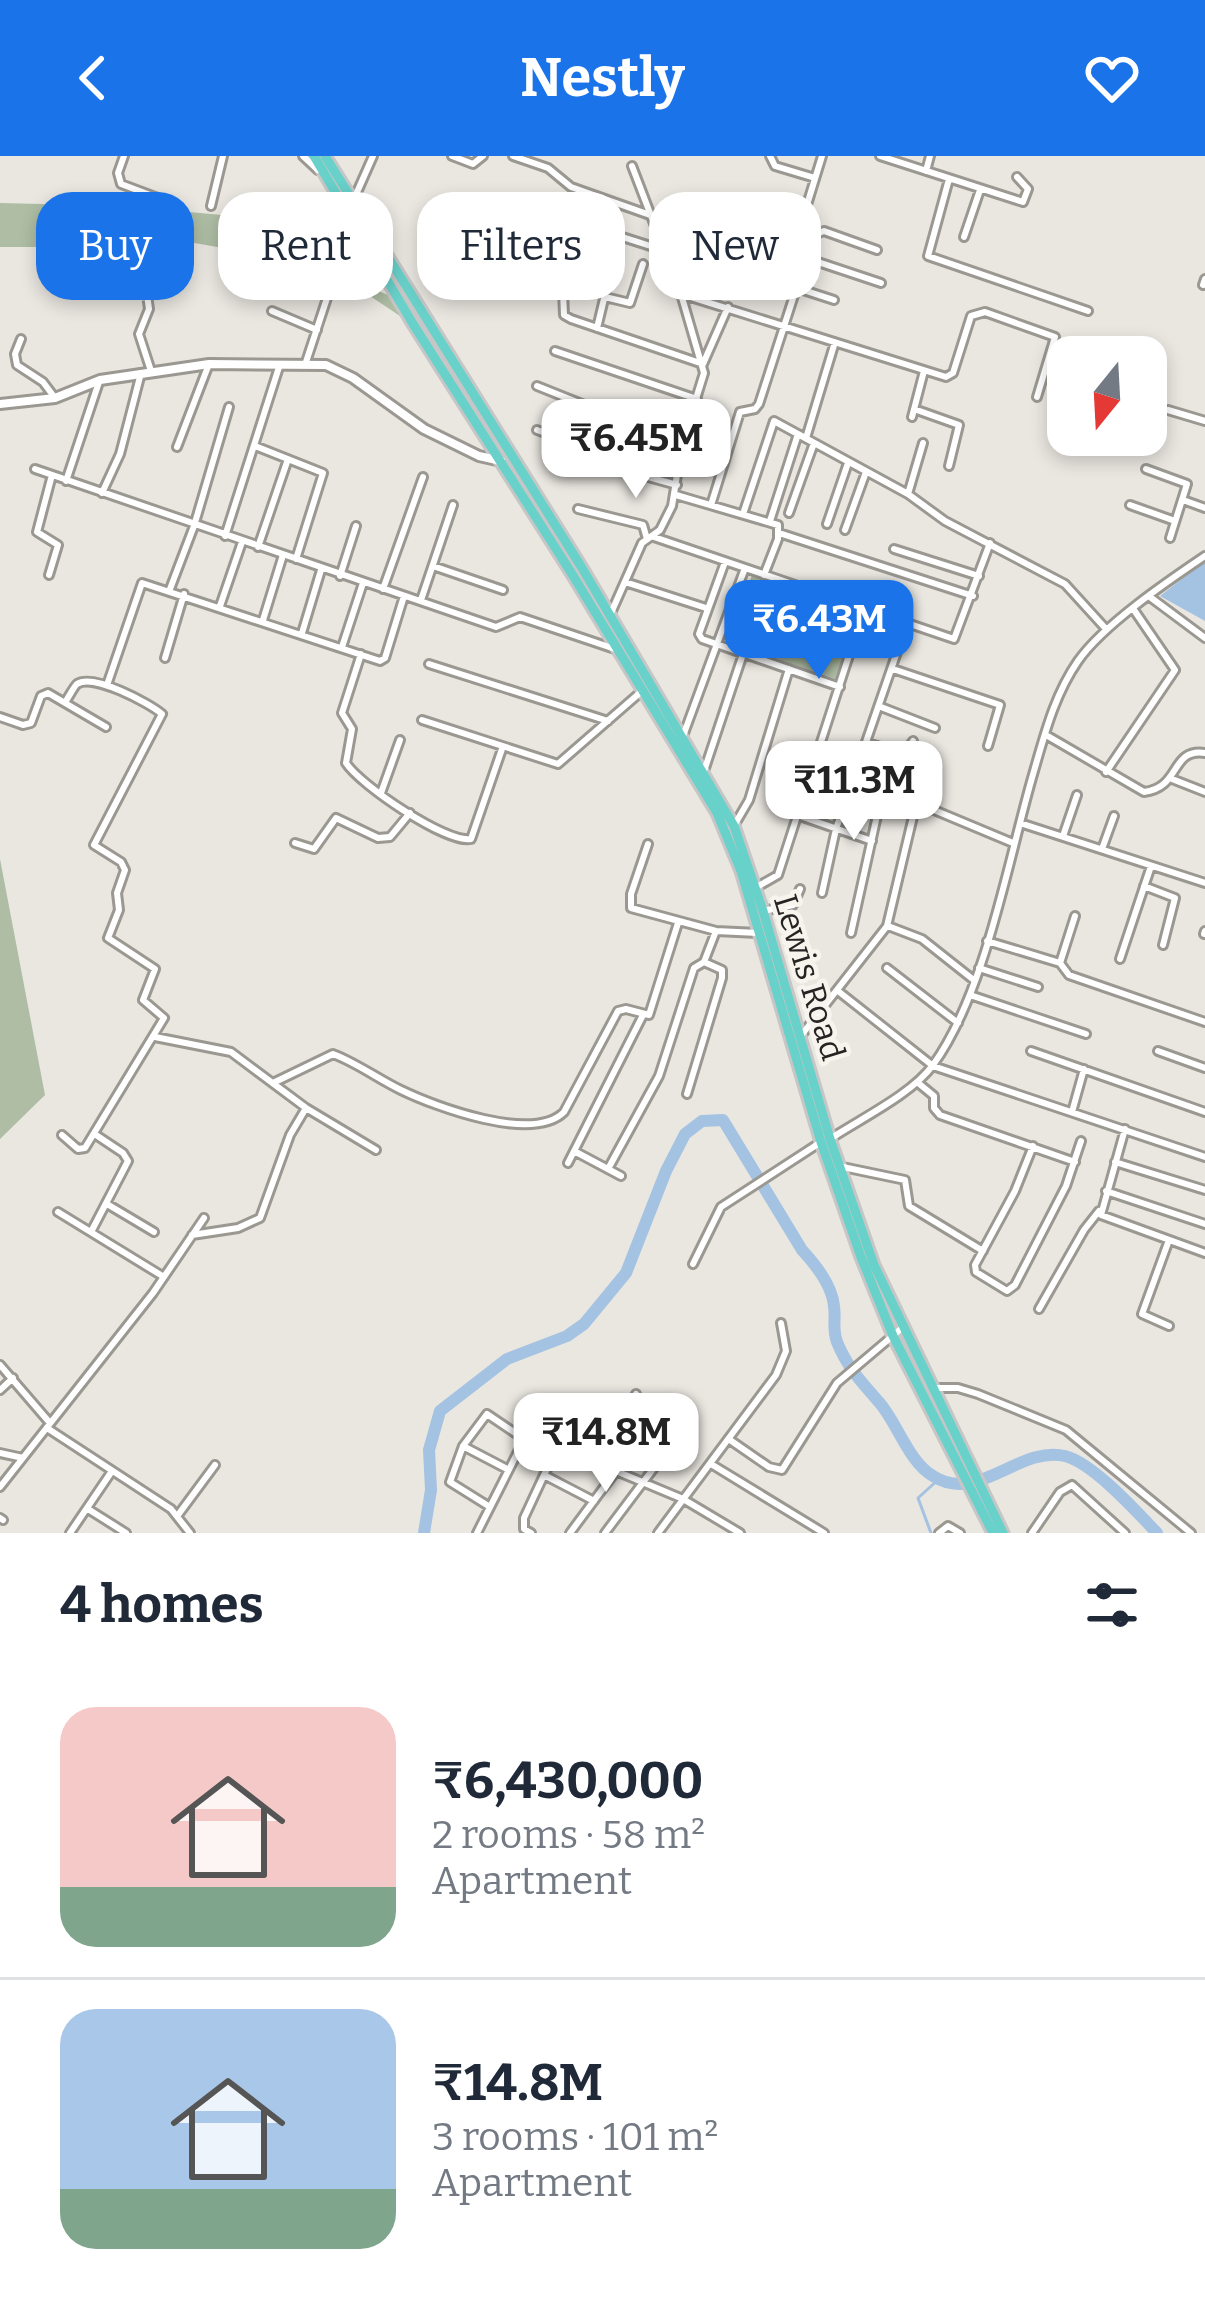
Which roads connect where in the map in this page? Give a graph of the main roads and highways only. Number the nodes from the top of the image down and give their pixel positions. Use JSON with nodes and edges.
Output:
{"nodes":[{"id":1,"x":314,"y":156,"type":"edge"},
{"id":2,"x":325,"y":156,"type":"edge"},
{"id":3,"x":399,"y":288,"type":"junction"},
{"id":4,"x":481,"y":419,"type":"junction"},
{"id":5,"x":577,"y":571,"type":"junction"},
{"id":6,"x":808,"y":1084,"type":"junction"},
{"id":7,"x":825,"y":1140,"type":"junction"},
{"id":8,"x":898,"y":1332,"type":"junction"},
{"id":9,"x":932,"y":1396,"type":"junction"},
{"id":10,"x":993,"y":1533,"type":"edge"},
{"id":11,"x":1003,"y":1533,"type":"edge"}],
"edges":[{"from":1,"to":3,"type":"main road","name":"Lewis Road"},
{"from":2,"to":3,"type":"main road","name":"Lewis Road"},
{"from":3,"to":4,"type":"main road","name":"Lewis Road"},
{"from":4,"to":5,"type":"main road","name":"Lewis Road"},
{"from":4,"to":5,"type":"main road","name":"Lewis Road"},
{"from":5,"to":6,"type":"main road","name":"Lewis Road"},
{"from":5,"to":6,"type":"main road","name":"Lewis Road"},
{"from":6,"to":7,"type":"main road","name":"Lewis Road"},
{"from":7,"to":8,"type":"main road","name":"Lewis Road"},
{"from":7,"to":8,"type":"main road","name":"Lewis Road"},
{"from":8,"to":9,"type":"main road","name":"Lewis Road"},
{"from":9,"to":10,"type":"main road","name":"Lewis Road"},
{"from":9,"to":11,"type":"main road","name":"Lewis Road"}]}
